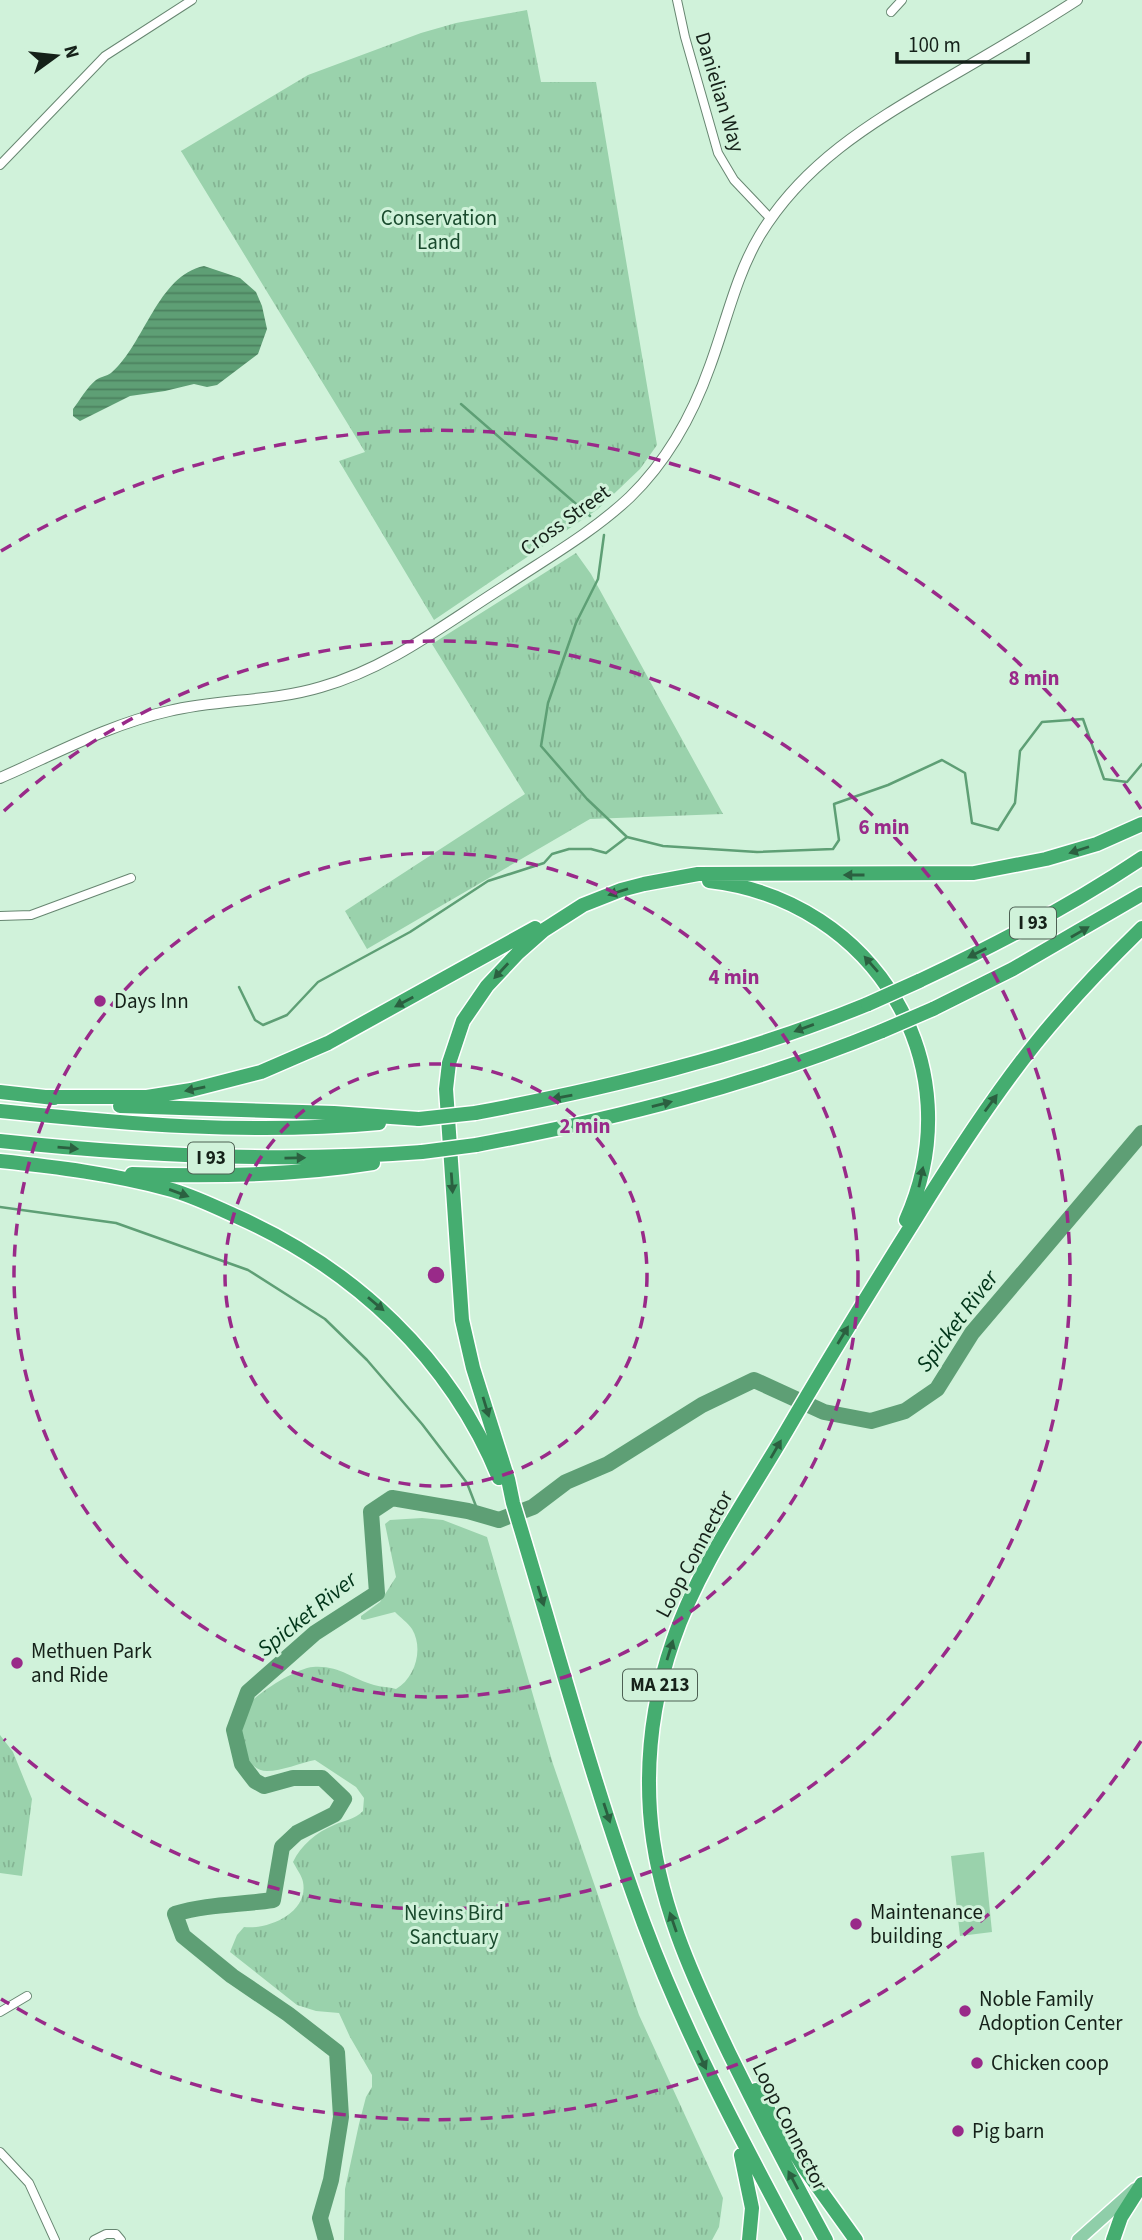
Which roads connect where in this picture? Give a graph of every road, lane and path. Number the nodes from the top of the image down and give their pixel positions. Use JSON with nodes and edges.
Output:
{"nodes":[{"id":1,"x":192,"y":0,"type":"edge"},
{"id":2,"x":677,"y":0,"type":"edge"},
{"id":3,"x":902,"y":0,"type":"edge"},
{"id":4,"x":1076,"y":0,"type":"edge"},
{"id":5,"x":891,"y":12,"type":"dead end"},
{"id":6,"x":0,"y":165,"type":"edge"},
{"id":7,"x":771,"y":219,"type":"junction"},
{"id":8,"x":0,"y":778,"type":"edge"},
{"id":9,"x":1142,"y":824,"type":"edge"},
{"id":10,"x":1142,"y":858,"type":"edge"},
{"id":11,"x":131,"y":878,"type":"dead end"},
{"id":12,"x":667,"y":881,"type":"junction"},
{"id":13,"x":1142,"y":894,"type":"edge"},
{"id":14,"x":572,"y":912,"type":"junction"},
{"id":15,"x":0,"y":916,"type":"edge"},
{"id":16,"x":1142,"y":928,"type":"edge"},
{"id":17,"x":0,"y":1092,"type":"edge"},
{"id":18,"x":45,"y":1097,"type":"junction"},
{"id":19,"x":0,"y":1111,"type":"edge"},
{"id":20,"x":419,"y":1119,"type":"junction"},
{"id":21,"x":0,"y":1141,"type":"edge"},
{"id":22,"x":422,"y":1152,"type":"junction"},
{"id":23,"x":0,"y":1161,"type":"edge"},
{"id":24,"x":88,"y":1172,"type":"junction"},
{"id":25,"x":887,"y":1263,"type":"junction"},
{"id":26,"x":513,"y":1503,"type":"junction"},
{"id":27,"x":27,"y":1996,"type":"dead end"},
{"id":28,"x":702,"y":1996,"type":"junction"},
{"id":29,"x":0,"y":2012,"type":"edge"},
{"id":30,"x":725,"y":2108,"type":"junction"},
{"id":31,"x":0,"y":2152,"type":"edge"},
{"id":32,"x":1142,"y":2184,"type":"edge"},
{"id":33,"x":55,"y":2240,"type":"edge"},
{"id":34,"x":94,"y":2240,"type":"edge"},
{"id":35,"x":121,"y":2240,"type":"edge"},
{"id":36,"x":749,"y":2240,"type":"edge"},
{"id":37,"x":795,"y":2240,"type":"edge"},
{"id":38,"x":826,"y":2240,"type":"edge"},
{"id":39,"x":856,"y":2240,"type":"edge"},
{"id":40,"x":1078,"y":2240,"type":"edge"},
{"id":41,"x":1114,"y":2240,"type":"edge"}],
"edges":[{"from":1,"to":6,"type":"street"},
{"from":2,"to":7,"type":"street","name":"Danielian Way"},
{"from":3,"to":5,"type":"street"},
{"from":4,"to":7,"type":"street","name":"Cross Street"},
{"from":7,"to":8,"type":"street","name":"Cross Street"},
{"from":9,"to":12,"type":"highway","one_way":true},
{"from":10,"to":20,"type":"highway","number":"I 93","one_way":true,"bridge":true},
{"from":11,"to":15,"type":"street"},
{"from":12,"to":14,"type":"highway","one_way":true},
{"from":25,"to":12,"type":"highway","one_way":true},
{"from":22,"to":13,"type":"highway","number":"I 93","one_way":true,"bridge":true},
{"from":14,"to":18,"type":"highway","one_way":true},
{"from":14,"to":26,"type":"highway","one_way":true},
{"from":25,"to":16,"type":"highway","one_way":true},
{"from":17,"to":18,"type":"highway"},
{"from":18,"to":20,"type":"highway"},
{"from":19,"to":20,"type":"highway","number":"I 93"},
{"from":21,"to":22,"type":"highway","number":"I 93","one_way":true},
{"from":22,"to":24,"type":"highway"},
{"from":23,"to":24,"type":"highway"},
{"from":24,"to":26,"type":"highway","one_way":true},
{"from":28,"to":25,"type":"highway","name":"Loop Connector","number":"MA 213","one_way":true},
{"from":26,"to":30,"type":"highway","one_way":true},
{"from":27,"to":29,"type":"street"},
{"from":38,"to":28,"type":"highway","name":"Loop Connector","number":"MA 213","one_way":true},
{"from":28,"to":39,"type":"highway"},
{"from":30,"to":36,"type":"highway"},
{"from":30,"to":37,"type":"highway"},
{"from":31,"to":33,"type":"street"},
{"from":32,"to":40,"type":"main road"},
{"from":32,"to":41,"type":"highway"},
{"from":34,"to":35,"type":"street"}]}
